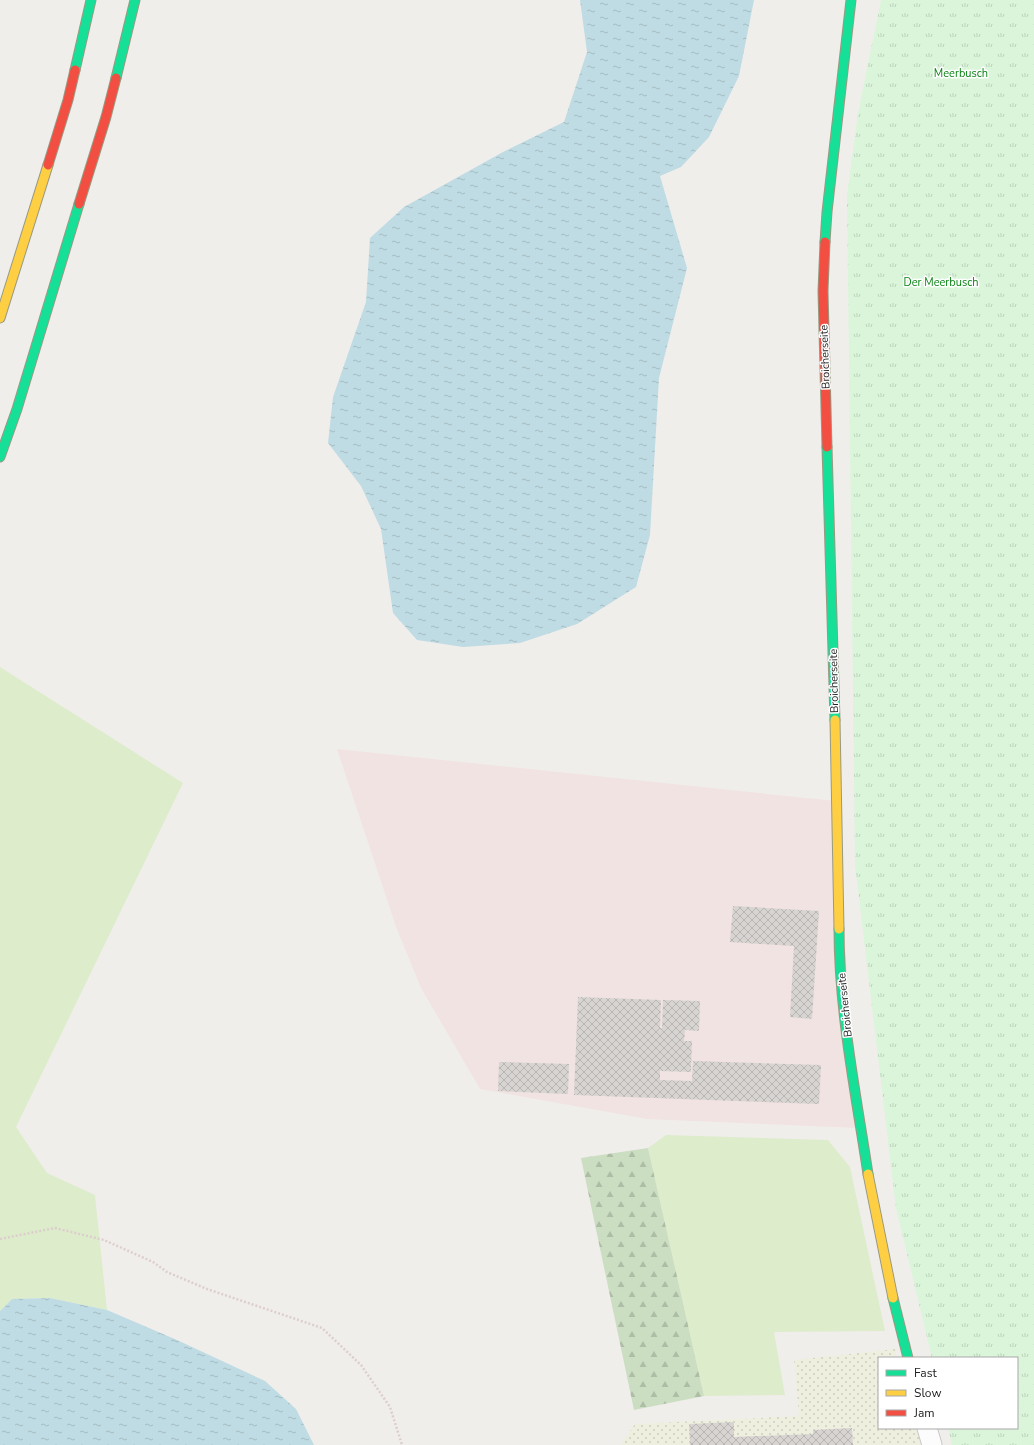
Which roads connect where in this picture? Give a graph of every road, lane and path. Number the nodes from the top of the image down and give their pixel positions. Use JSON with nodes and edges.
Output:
{"nodes":[{"id":1,"x":91,"y":0,"type":"edge"},
{"id":2,"x":135,"y":0,"type":"edge"},
{"id":3,"x":851,"y":0,"type":"edge"},
{"id":4,"x":0,"y":318,"type":"edge"},
{"id":5,"x":0,"y":457,"type":"edge"},
{"id":6,"x":0,"y":1239,"type":"edge"},
{"id":7,"x":908,"y":1357,"type":"edge"},
{"id":8,"x":927,"y":1429,"type":"edge"},
{"id":9,"x":402,"y":1445,"type":"edge"},
{"id":10,"x":932,"y":1445,"type":"edge"}],
"edges":[{"from":1,"to":4,"type":"main road"},
{"from":2,"to":5,"type":"main road"},
{"from":3,"to":7,"type":"main road","name":"Broicherseite"},
{"from":6,"to":9,"type":"path"},
{"from":8,"to":10,"type":"street"}]}
